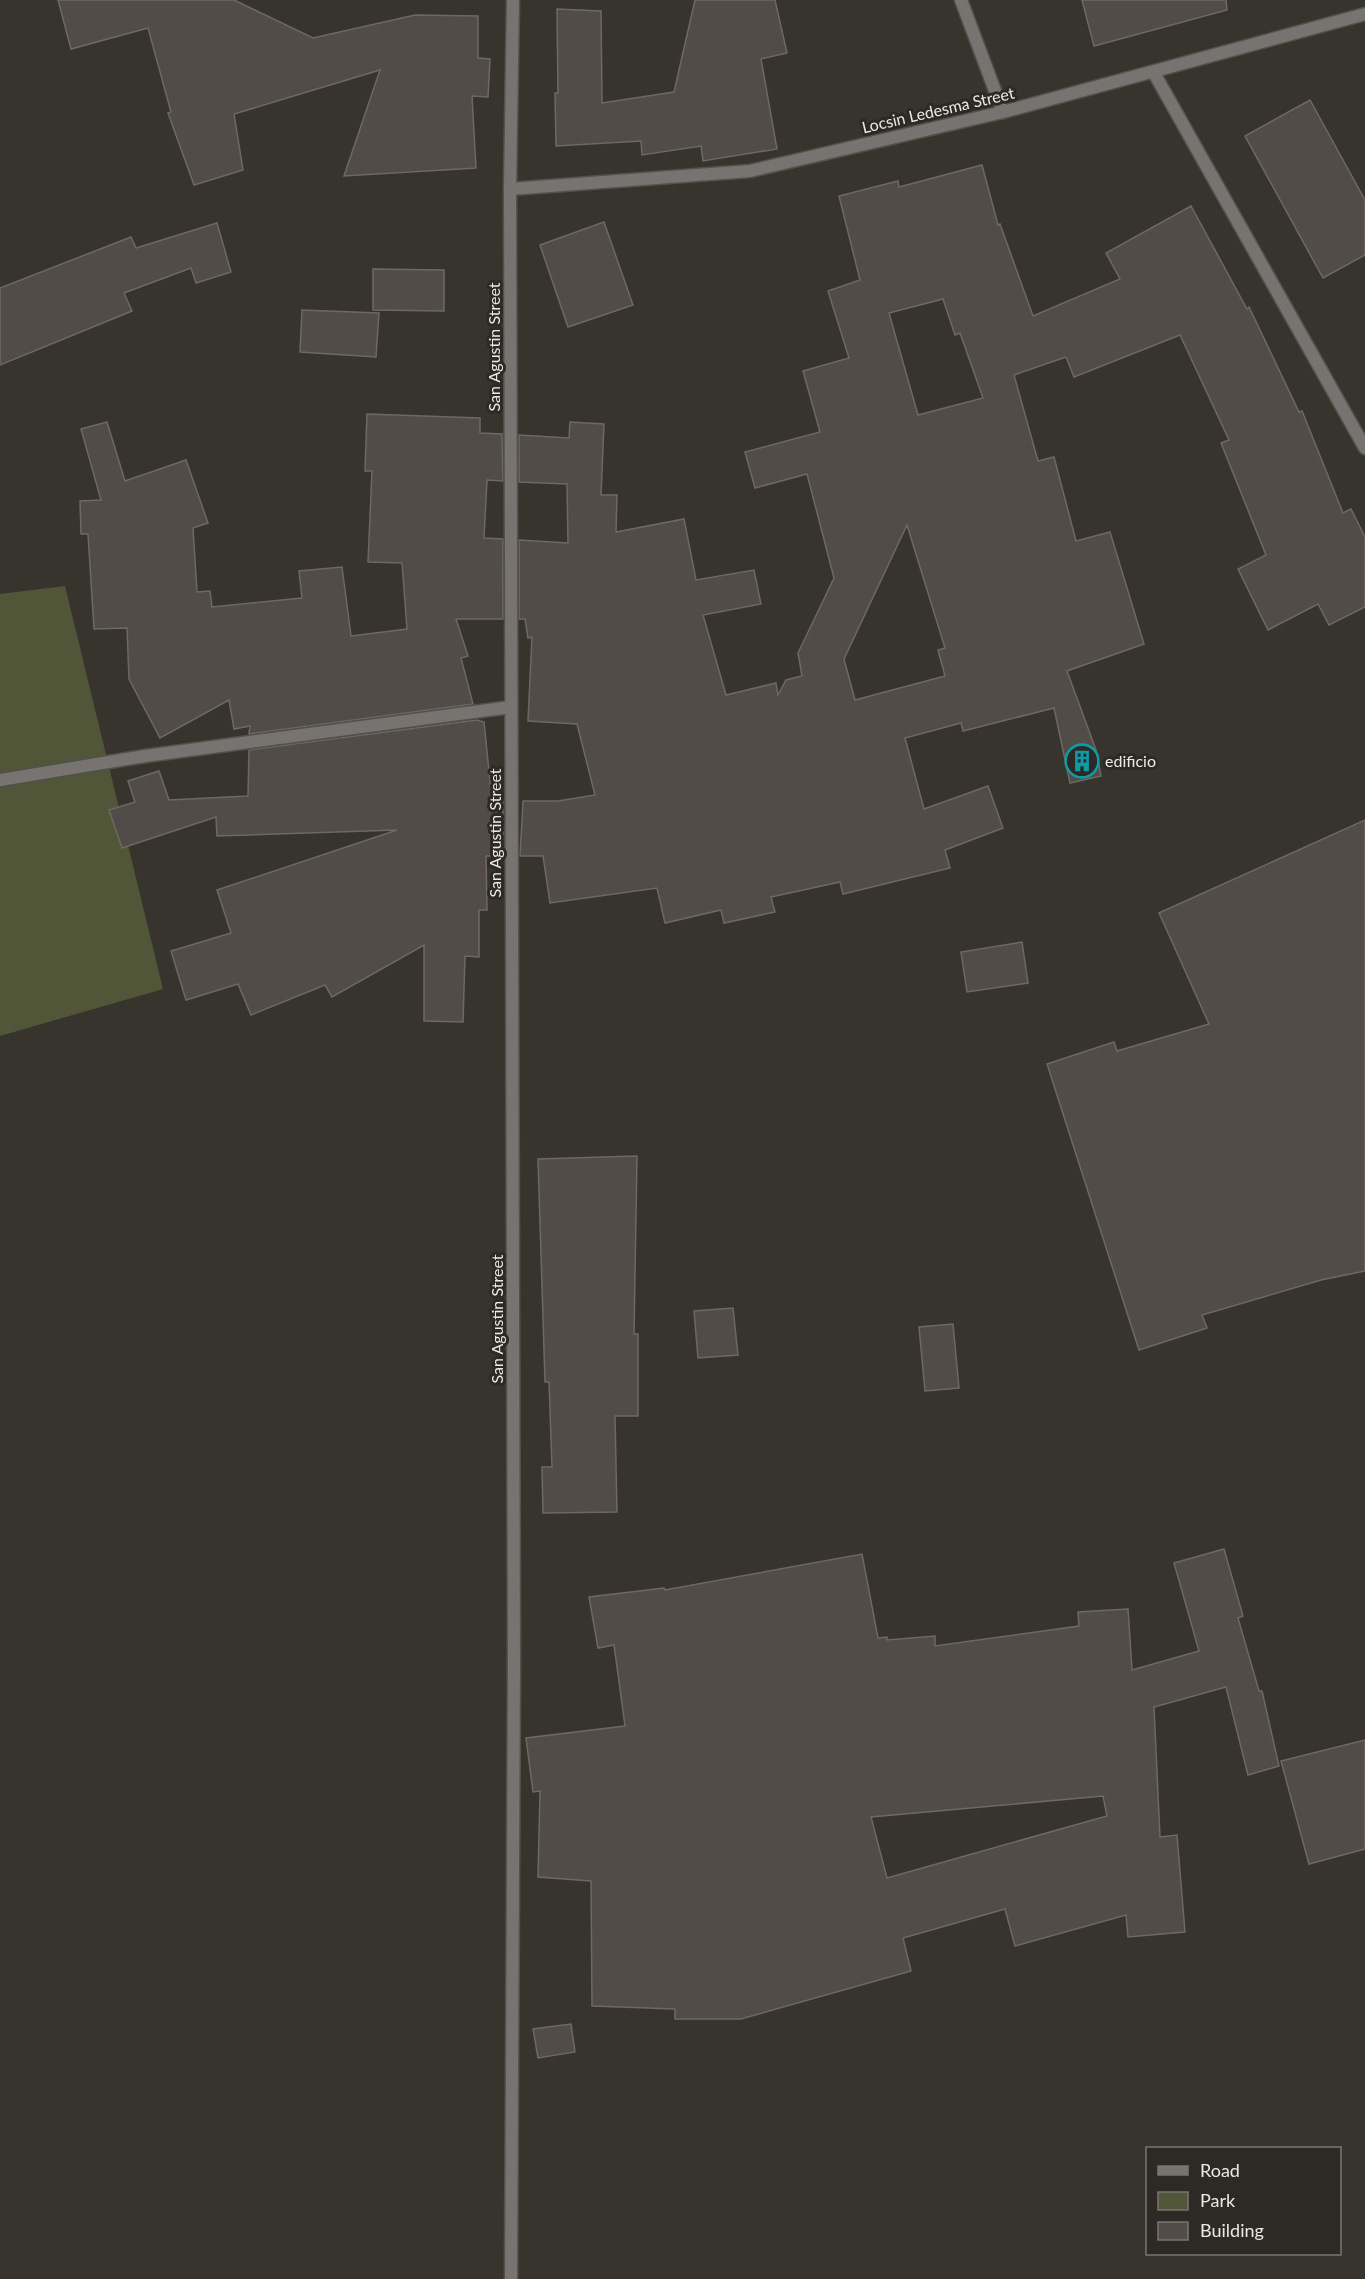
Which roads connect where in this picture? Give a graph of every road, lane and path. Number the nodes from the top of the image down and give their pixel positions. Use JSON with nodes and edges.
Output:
{"nodes":[{"id":1,"x":513,"y":0,"type":"edge"},
{"id":2,"x":961,"y":0,"type":"edge"},
{"id":3,"x":1365,"y":14,"type":"edge"},
{"id":4,"x":1154,"y":73,"type":"junction"},
{"id":5,"x":1003,"y":112,"type":"junction"},
{"id":6,"x":510,"y":189,"type":"junction"},
{"id":7,"x":1365,"y":448,"type":"edge"},
{"id":8,"x":512,"y":707,"type":"junction"},
{"id":9,"x":0,"y":780,"type":"edge"},
{"id":10,"x":511,"y":2279,"type":"edge"}],
"edges":[{"from":1,"to":6,"type":"street","name":"San Agustin Street"},
{"from":2,"to":5,"type":"street"},
{"from":3,"to":4,"type":"street","name":"Locsin Ledesma Street"},
{"from":4,"to":5,"type":"street","name":"Locsin Ledesma Street"},
{"from":4,"to":7,"type":"street"},
{"from":5,"to":6,"type":"street","name":"Locsin Ledesma Street"},
{"from":6,"to":8,"type":"street","name":"San Agustin Street"},
{"from":8,"to":9,"type":"street"},
{"from":8,"to":10,"type":"street","name":"San Agustin Street"}]}
